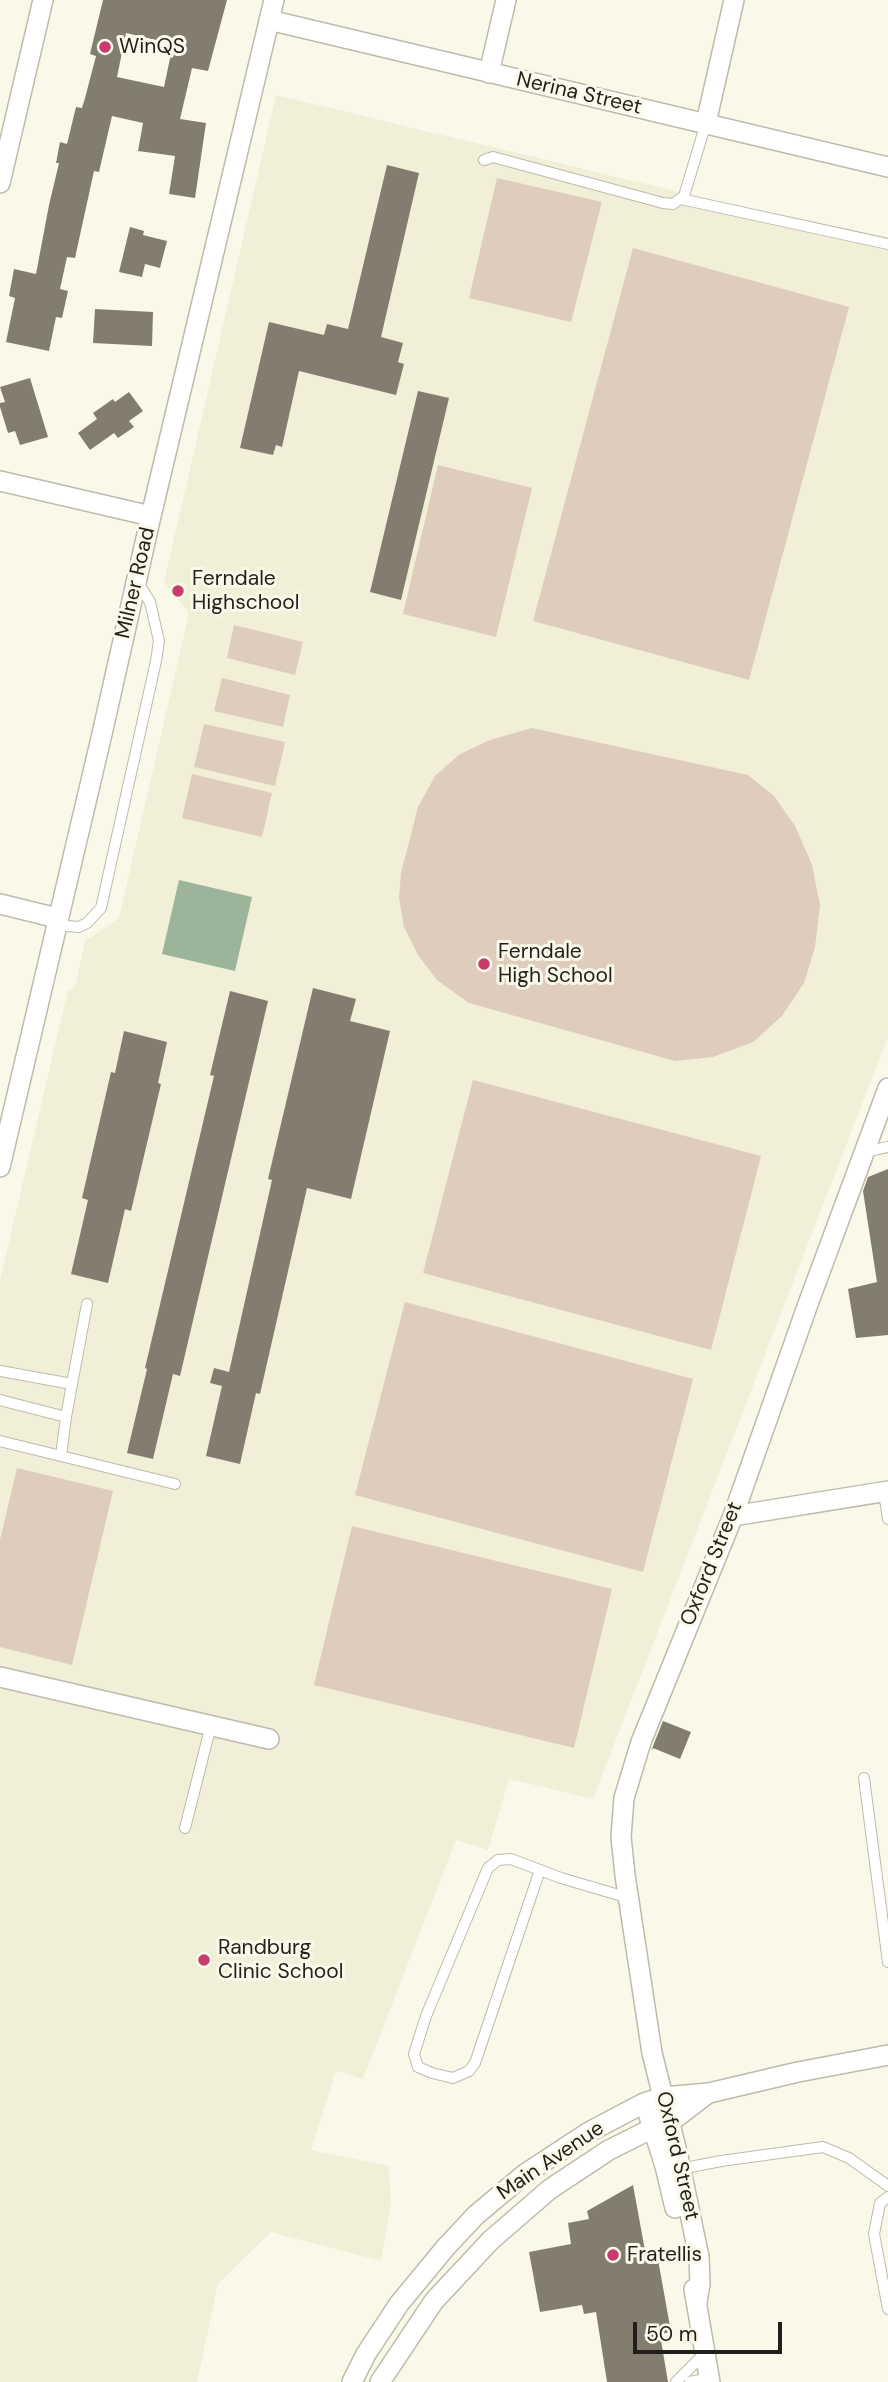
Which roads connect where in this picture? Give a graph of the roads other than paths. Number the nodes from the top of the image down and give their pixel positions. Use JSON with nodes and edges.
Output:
{"nodes":[{"id":1,"x":43,"y":0,"type":"edge"},
{"id":2,"x":274,"y":0,"type":"edge"},
{"id":3,"x":506,"y":0,"type":"edge"},
{"id":4,"x":734,"y":0,"type":"edge"},
{"id":5,"x":269,"y":20,"type":"junction"},
{"id":6,"x":489,"y":74,"type":"junction"},
{"id":7,"x":706,"y":123,"type":"junction"},
{"id":8,"x":484,"y":160,"type":"dead end"},
{"id":9,"x":888,"y":167,"type":"edge"},
{"id":10,"x":0,"y":183,"type":"edge"},
{"id":11,"x":681,"y":199,"type":"junction"},
{"id":12,"x":888,"y":244,"type":"edge"},
{"id":13,"x":0,"y":481,"type":"edge"},
{"id":14,"x":151,"y":516,"type":"junction"},
{"id":15,"x":136,"y":580,"type":"junction"},
{"id":16,"x":0,"y":904,"type":"edge"},
{"id":17,"x":56,"y":922,"type":"junction"},
{"id":18,"x":888,"y":1088,"type":"edge"},
{"id":19,"x":888,"y":1147,"type":"edge"},
{"id":20,"x":864,"y":1152,"type":"junction"},
{"id":21,"x":0,"y":1167,"type":"edge"},
{"id":22,"x":87,"y":1304,"type":"dead end"},
{"id":23,"x":0,"y":1371,"type":"edge"},
{"id":24,"x":72,"y":1384,"type":"junction"},
{"id":25,"x":0,"y":1400,"type":"edge"},
{"id":26,"x":66,"y":1417,"type":"junction"},
{"id":27,"x":0,"y":1441,"type":"edge"},
{"id":28,"x":61,"y":1456,"type":"junction"},
{"id":29,"x":175,"y":1484,"type":"dead end"},
{"id":30,"x":886,"y":1491,"type":"edge"},
{"id":31,"x":733,"y":1516,"type":"junction"},
{"id":32,"x":888,"y":1519,"type":"edge"},
{"id":33,"x":0,"y":1677,"type":"edge"},
{"id":34,"x":211,"y":1725,"type":"junction"},
{"id":35,"x":269,"y":1739,"type":"dead end"},
{"id":36,"x":864,"y":1778,"type":"dead end"},
{"id":37,"x":184,"y":1828,"type":"dead end"},
{"id":38,"x":540,"y":1870,"type":"junction"},
{"id":39,"x":629,"y":1898,"type":"junction"},
{"id":40,"x":888,"y":1962,"type":"edge"},
{"id":41,"x":652,"y":2053,"type":"junction"},
{"id":42,"x":888,"y":2055,"type":"edge"},
{"id":43,"x":709,"y":2093,"type":"junction"},
{"id":44,"x":663,"y":2097,"type":"junction"},
{"id":45,"x":644,"y":2103,"type":"junction"},
{"id":46,"x":661,"y":2126,"type":"junction"},
{"id":47,"x":680,"y":2169,"type":"junction"},
{"id":48,"x":888,"y":2186,"type":"edge"},
{"id":49,"x":888,"y":2197,"type":"edge"},
{"id":50,"x":697,"y":2302,"type":"junction"},
{"id":51,"x":888,"y":2309,"type":"edge"},
{"id":52,"x":706,"y":2351,"type":"junction"},
{"id":53,"x":710,"y":2380,"type":"edge"},
{"id":54,"x":352,"y":2382,"type":"edge"},
{"id":55,"x":380,"y":2382,"type":"edge"},
{"id":56,"x":676,"y":2382,"type":"edge"},
{"id":57,"x":690,"y":2382,"type":"edge"}],
"edges":[{"from":1,"to":10,"type":"street"},
{"from":2,"to":5,"type":"street","name":"Milner Road"},
{"from":3,"to":6,"type":"street"},
{"from":4,"to":7,"type":"street"},
{"from":5,"to":6,"type":"street","name":"Nerina Street"},
{"from":5,"to":14,"type":"street","name":"Milner Road"},
{"from":6,"to":7,"type":"street","name":"Nerina Street"},
{"from":7,"to":9,"type":"street","name":"Nerina Street"},
{"from":7,"to":11,"type":"lane"},
{"from":8,"to":11,"type":"lane"},
{"from":11,"to":12,"type":"lane"},
{"from":13,"to":14,"type":"street"},
{"from":14,"to":15,"type":"street","name":"Milner Road"},
{"from":15,"to":17,"type":"street","name":"Milner Road"},
{"from":15,"to":17,"type":"lane"},
{"from":16,"to":17,"type":"street"},
{"from":17,"to":21,"type":"street","name":"Milner Road"},
{"from":18,"to":20,"type":"street","name":"Oxford Street"},
{"from":19,"to":20,"type":"lane"},
{"from":20,"to":31,"type":"street","name":"Oxford Street"},
{"from":22,"to":24,"type":"lane"},
{"from":23,"to":24,"type":"lane"},
{"from":24,"to":26,"type":"lane"},
{"from":25,"to":26,"type":"lane"},
{"from":26,"to":28,"type":"lane"},
{"from":27,"to":28,"type":"lane"},
{"from":28,"to":29,"type":"lane"},
{"from":30,"to":31,"type":"street"},
{"from":30,"to":32,"type":"lane"},
{"from":31,"to":39,"type":"street","name":"Oxford Street"},
{"from":33,"to":34,"type":"street"},
{"from":34,"to":35,"type":"street"},
{"from":34,"to":37,"type":"lane"},
{"from":36,"to":40,"type":"lane"},
{"from":38,"to":38,"type":"lane"},
{"from":38,"to":39,"type":"lane"},
{"from":39,"to":41,"type":"street","name":"Oxford Street"},
{"from":41,"to":44,"type":"street","name":"Oxford Street"},
{"from":41,"to":45,"type":"street","name":"Oxford Street"},
{"from":42,"to":43,"type":"street","name":"Main Avenue"},
{"from":43,"to":44,"type":"street","name":"Main Avenue"},
{"from":43,"to":46,"type":"street","name":"Main Avenue"},
{"from":44,"to":45,"type":"street","name":"Main Avenue"},
{"from":44,"to":46,"type":"street","name":"Oxford Street"},
{"from":45,"to":46,"type":"street","name":"Oxford Street"},
{"from":45,"to":54,"type":"street","name":"Main Avenue"},
{"from":46,"to":47,"type":"street","name":"Oxford Street"},
{"from":46,"to":50,"type":"street","name":"Oxford Street"},
{"from":46,"to":55,"type":"street","name":"Main Avenue"},
{"from":47,"to":48,"type":"lane"},
{"from":47,"to":50,"type":"street","name":"Oxford Street"},
{"from":49,"to":51,"type":"lane"},
{"from":50,"to":52,"type":"street","name":"Oxford Street"},
{"from":52,"to":53,"type":"street","name":"Oxford Street"},
{"from":52,"to":56,"type":"lane"},
{"from":53,"to":57,"type":"lane"}]}
